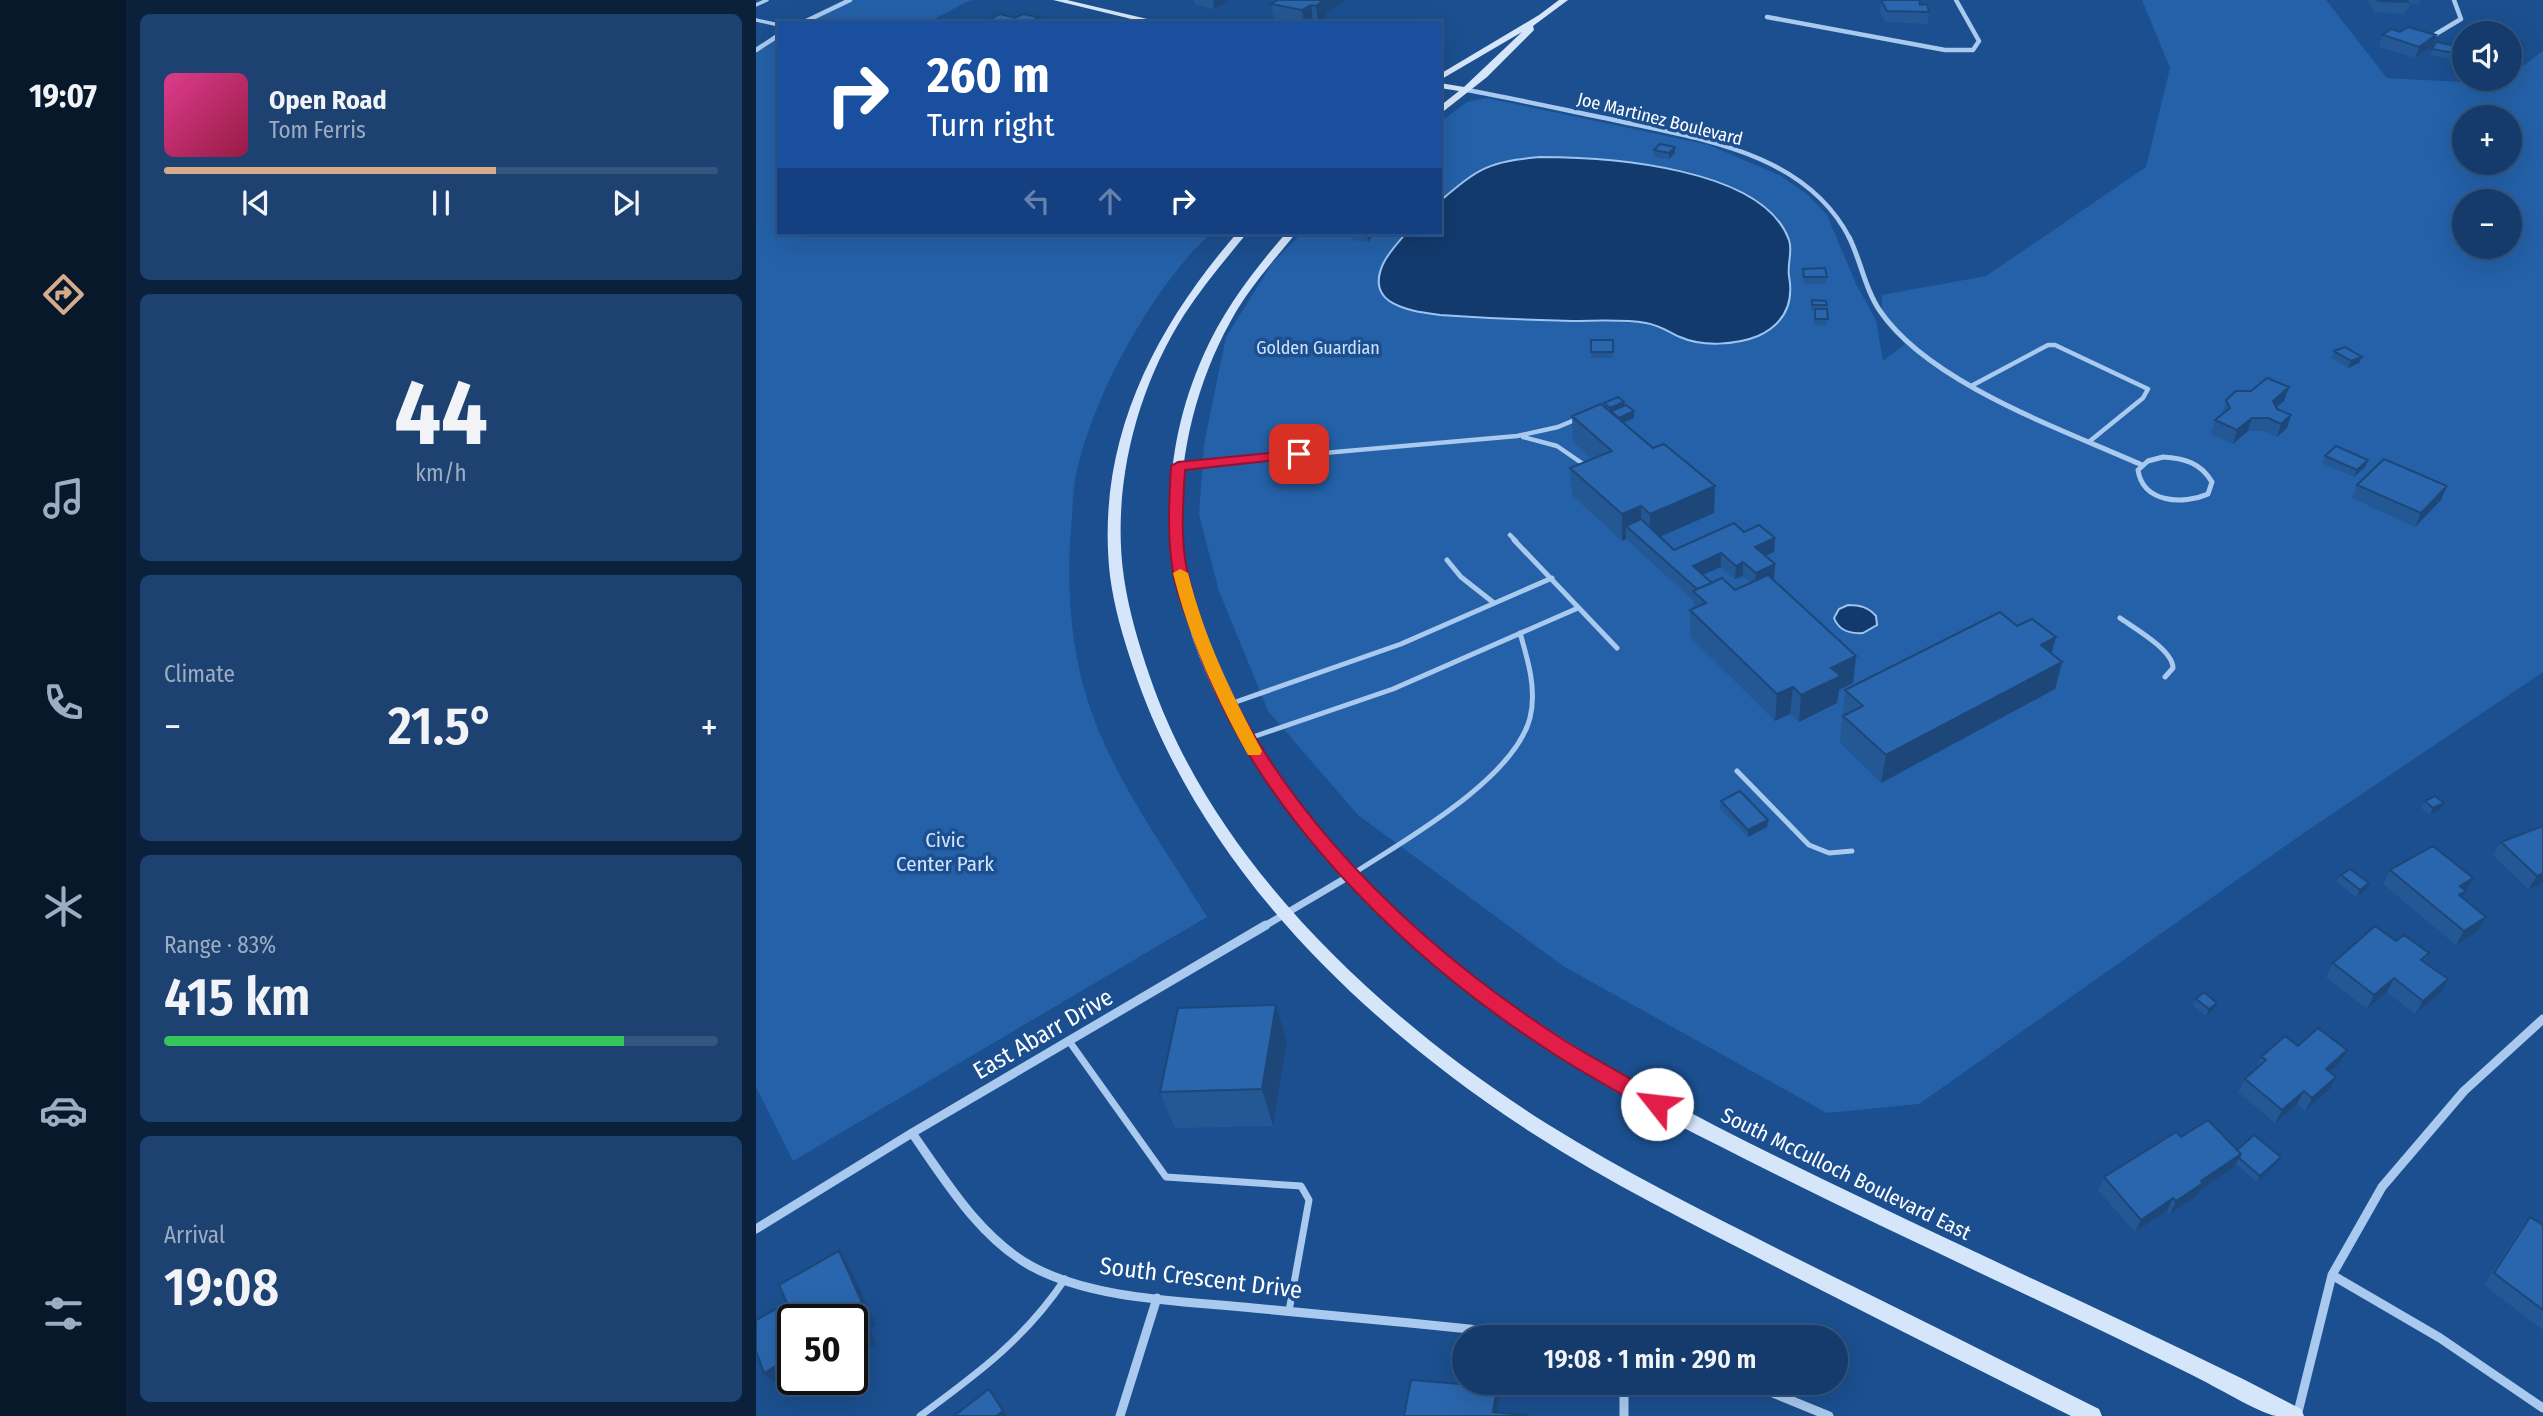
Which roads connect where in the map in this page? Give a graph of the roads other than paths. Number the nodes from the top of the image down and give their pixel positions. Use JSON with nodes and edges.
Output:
{"nodes":[{"id":1,"x":768,"y":0,"type":"edge"},
{"id":2,"x":850,"y":0,"type":"edge"},
{"id":3,"x":1057,"y":0,"type":"edge"},
{"id":4,"x":1564,"y":0,"type":"edge"},
{"id":5,"x":1956,"y":0,"type":"edge"},
{"id":6,"x":2454,"y":0,"type":"edge"},
{"id":7,"x":756,"y":5,"type":"edge"},
{"id":8,"x":1542,"y":17,"type":"junction"},
{"id":9,"x":1767,"y":17,"type":"dead end"},
{"id":10,"x":756,"y":19,"type":"edge"},
{"id":11,"x":806,"y":21,"type":"edge"},
{"id":12,"x":1151,"y":21,"type":"edge"},
{"id":13,"x":777,"y":24,"type":"edge"},
{"id":14,"x":2436,"y":34,"type":"edge"},
{"id":15,"x":777,"y":36,"type":"edge"},
{"id":16,"x":756,"y":50,"type":"edge"},
{"id":17,"x":1442,"y":77,"type":"edge"},
{"id":18,"x":1442,"y":85,"type":"edge"},
{"id":19,"x":1467,"y":90,"type":"junction"},
{"id":20,"x":1442,"y":109,"type":"edge"},
{"id":21,"x":1239,"y":235,"type":"edge"},
{"id":22,"x":1289,"y":235,"type":"edge"},
{"id":23,"x":1973,"y":385,"type":"junction"},
{"id":24,"x":1584,"y":415,"type":"edge"},
{"id":25,"x":1517,"y":436,"type":"junction"},
{"id":26,"x":2090,"y":441,"type":"junction"},
{"id":27,"x":2142,"y":465,"type":"junction"},
{"id":28,"x":1178,"y":466,"type":"junction"},
{"id":29,"x":1591,"y":470,"type":"edge"},
{"id":30,"x":1510,"y":535,"type":"dead end"},
{"id":31,"x":1447,"y":560,"type":"dead end"},
{"id":32,"x":1552,"y":578,"type":"junction"},
{"id":33,"x":1494,"y":603,"type":"junction"},
{"id":34,"x":1578,"y":608,"type":"junction"},
{"id":35,"x":2120,"y":618,"type":"dead end"},
{"id":36,"x":1520,"y":633,"type":"junction"},
{"id":37,"x":1617,"y":648,"type":"dead end"},
{"id":38,"x":2165,"y":677,"type":"dead end"},
{"id":39,"x":1229,"y":705,"type":"junction"},
{"id":40,"x":1247,"y":739,"type":"junction"},
{"id":41,"x":1737,"y":771,"type":"dead end"},
{"id":42,"x":1852,"y":852,"type":"dead end"},
{"id":43,"x":1351,"y":875,"type":"junction"},
{"id":44,"x":1286,"y":914,"type":"junction"},
{"id":45,"x":2543,"y":1019,"type":"edge"},
{"id":46,"x":1069,"y":1041,"type":"junction"},
{"id":47,"x":912,"y":1133,"type":"junction"},
{"id":48,"x":756,"y":1229,"type":"edge"},
{"id":49,"x":2332,"y":1275,"type":"junction"},
{"id":50,"x":1065,"y":1279,"type":"junction"},
{"id":51,"x":1157,"y":1297,"type":"junction"},
{"id":52,"x":1289,"y":1311,"type":"junction"},
{"id":53,"x":1452,"y":1327,"type":"edge"},
{"id":54,"x":1624,"y":1395,"type":"edge"},
{"id":55,"x":1778,"y":1395,"type":"edge"},
{"id":56,"x":2543,"y":1408,"type":"edge"},
{"id":57,"x":920,"y":1416,"type":"edge"},
{"id":58,"x":1120,"y":1416,"type":"edge"},
{"id":59,"x":1624,"y":1416,"type":"edge"},
{"id":60,"x":1829,"y":1416,"type":"edge"},
{"id":61,"x":2092,"y":1416,"type":"edge"},
{"id":62,"x":2296,"y":1416,"type":"edge"}],
"edges":[{"from":1,"to":7,"type":"lane"},
{"from":2,"to":11,"type":"street"},
{"from":3,"to":12,"type":"main road"},
{"from":4,"to":8,"type":"main road"},
{"from":5,"to":9,"type":"street"},
{"from":6,"to":14,"type":"street"},
{"from":8,"to":17,"type":"main road"},
{"from":8,"to":19,"type":"main road"},
{"from":10,"to":13,"type":"lane"},
{"from":15,"to":16,"type":"street"},
{"from":18,"to":19,"type":"main road"},
{"from":19,"to":20,"type":"main road"},
{"from":19,"to":23,"type":"street","name":"Joe Martinez Boulevard"},
{"from":21,"to":44,"type":"main road"},
{"from":22,"to":28,"type":"main road","name":"South McCulloch Boulevard East"},
{"from":23,"to":26,"type":"street","name":"Joe Martinez Boulevard"},
{"from":23,"to":26,"type":"lane"},
{"from":24,"to":25,"type":"lane"},
{"from":25,"to":28,"type":"lane"},
{"from":25,"to":29,"type":"lane"},
{"from":26,"to":27,"type":"street","name":"Joe Martinez Boulevard"},
{"from":27,"to":27,"type":"street"},
{"from":28,"to":39,"type":"main road","name":"South McCulloch Boulevard East"},
{"from":30,"to":32,"type":"lane"},
{"from":31,"to":33,"type":"lane"},
{"from":32,"to":33,"type":"lane"},
{"from":32,"to":34,"type":"lane"},
{"from":33,"to":39,"type":"lane"},
{"from":34,"to":36,"type":"lane"},
{"from":34,"to":37,"type":"lane"},
{"from":35,"to":38,"type":"lane"},
{"from":36,"to":40,"type":"lane"},
{"from":36,"to":43,"type":"lane"},
{"from":39,"to":40,"type":"main road","name":"South McCulloch Boulevard East"},
{"from":40,"to":43,"type":"main road","name":"South McCulloch Boulevard East"},
{"from":41,"to":42,"type":"lane"},
{"from":43,"to":44,"type":"street","name":"East Abarr Drive"},
{"from":43,"to":62,"type":"main road","name":"South McCulloch Boulevard East"},
{"from":44,"to":46,"type":"street","name":"East Abarr Drive"},
{"from":44,"to":61,"type":"main road"},
{"from":45,"to":49,"type":"street"},
{"from":46,"to":47,"type":"street","name":"East Abarr Drive"},
{"from":46,"to":52,"type":"lane"},
{"from":47,"to":48,"type":"street","name":"East Abarr Drive"},
{"from":47,"to":50,"type":"street","name":"South Crescent Drive"},
{"from":49,"to":56,"type":"street"},
{"from":49,"to":62,"type":"street"},
{"from":50,"to":51,"type":"street","name":"South Crescent Drive"},
{"from":50,"to":57,"type":"lane"},
{"from":51,"to":52,"type":"street","name":"South Crescent Drive"},
{"from":51,"to":58,"type":"street"},
{"from":52,"to":53,"type":"street","name":"South Crescent Drive"},
{"from":54,"to":59,"type":"street"},
{"from":55,"to":60,"type":"street"}]}
